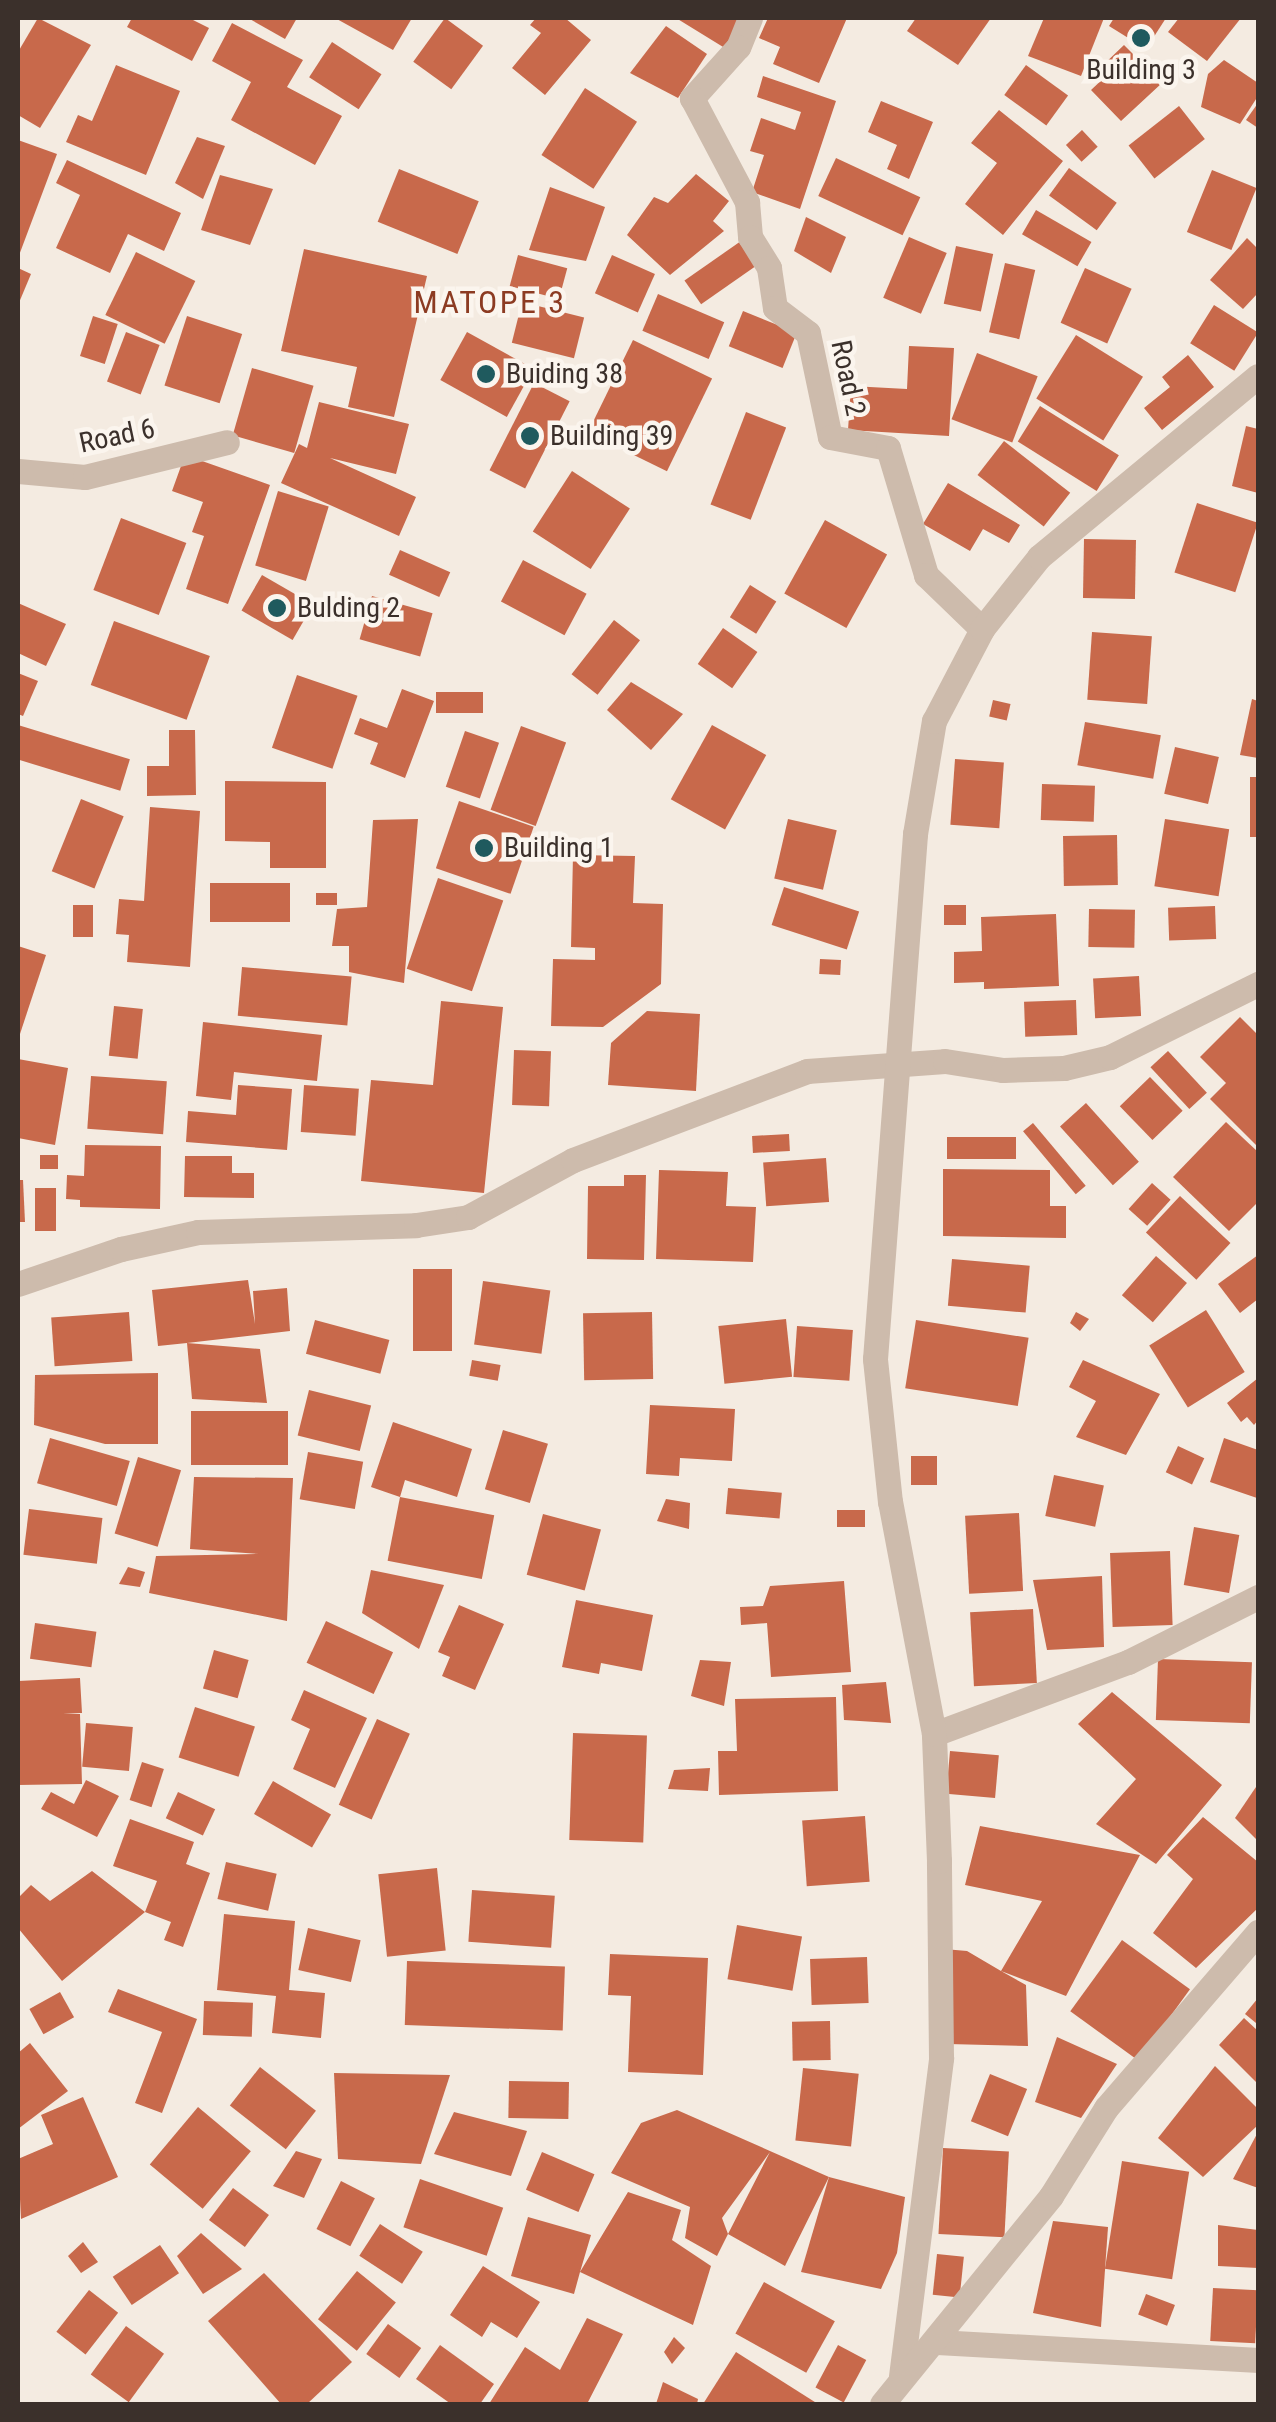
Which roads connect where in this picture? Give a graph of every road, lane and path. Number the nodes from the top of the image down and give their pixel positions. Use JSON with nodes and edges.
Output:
{"nodes":[{"id":1,"x":750,"y":18,"type":"edge"},
{"id":2,"x":1258,"y":376,"type":"edge"},
{"id":3,"x":227,"y":442,"type":"dead end"},
{"id":4,"x":18,"y":471,"type":"edge"},
{"id":5,"x":982,"y":629,"type":"junction"},
{"id":6,"x":1257,"y":986,"type":"edge"},
{"id":7,"x":895,"y":1062,"type":"junction"},
{"id":8,"x":18,"y":1284,"type":"edge"},
{"id":9,"x":1258,"y":1597,"type":"edge"},
{"id":10,"x":934,"y":1734,"type":"junction"},
{"id":11,"x":1258,"y":1932,"type":"edge"},
{"id":12,"x":936,"y":2342,"type":"junction"},
{"id":13,"x":1258,"y":2360,"type":"edge"},
{"id":14,"x":901,"y":2376,"type":"junction"},
{"id":15,"x":882,"y":2404,"type":"edge"}],
"edges":[{"from":1,"to":5,"type":"street","name":"Road 2"},
{"from":2,"to":5,"type":"street"},
{"from":3,"to":4,"type":"street","name":"Road 6"},
{"from":5,"to":7,"type":"street"},
{"from":6,"to":7,"type":"street"},
{"from":7,"to":8,"type":"street"},
{"from":7,"to":10,"type":"street"},
{"from":9,"to":10,"type":"street"},
{"from":10,"to":14,"type":"street"},
{"from":11,"to":12,"type":"street"},
{"from":12,"to":13,"type":"street"},
{"from":12,"to":14,"type":"street"},
{"from":14,"to":15,"type":"street"}]}
